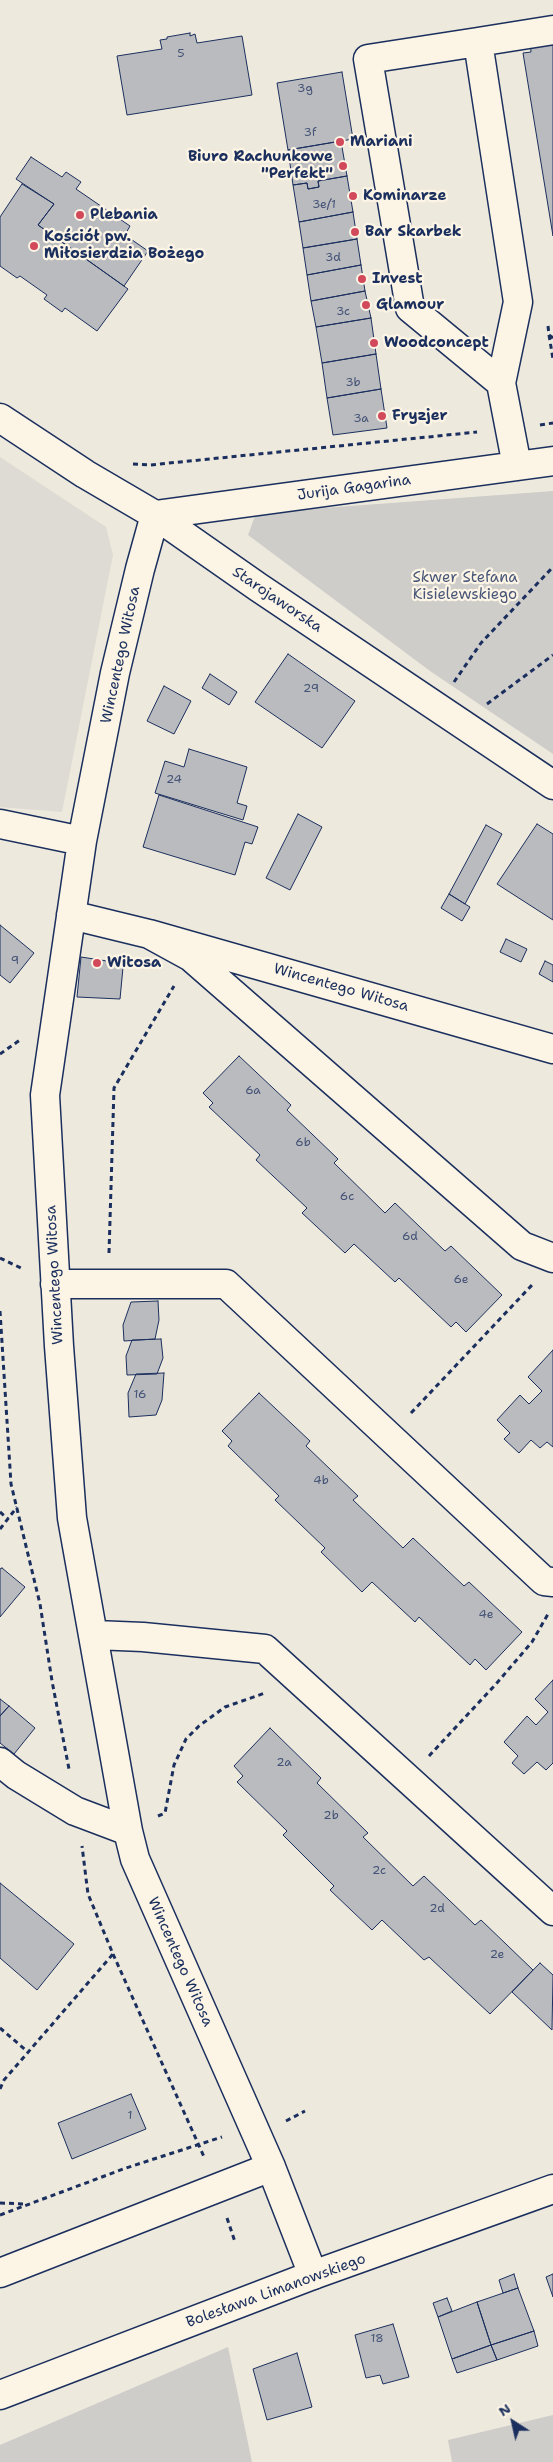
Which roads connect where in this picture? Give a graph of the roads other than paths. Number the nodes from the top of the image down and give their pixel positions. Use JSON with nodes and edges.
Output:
{"nodes":[{"id":1,"x":553,"y":30,"type":"edge"},
{"id":2,"x":478,"y":42,"type":"junction"},
{"id":3,"x":500,"y":382,"type":"junction"},
{"id":4,"x":0,"y":418,"type":"edge"},
{"id":5,"x":553,"y":461,"type":"edge"},
{"id":6,"x":517,"y":466,"type":"junction"},
{"id":7,"x":155,"y":515,"type":"junction"},
{"id":8,"x":553,"y":785,"type":"edge"},
{"id":9,"x":0,"y":824,"type":"edge"},
{"id":10,"x":82,"y":841,"type":"junction"},
{"id":11,"x":71,"y":914,"type":"junction"},
{"id":12,"x":149,"y":934,"type":"junction"},
{"id":13,"x":553,"y":1049,"type":"edge"},
{"id":14,"x":553,"y":1258,"type":"edge"},
{"id":15,"x":55,"y":1284,"type":"junction"},
{"id":16,"x":553,"y":1582,"type":"edge"},
{"id":17,"x":94,"y":1635,"type":"junction"},
{"id":18,"x":0,"y":1762,"type":"edge"},
{"id":19,"x":128,"y":1831,"type":"junction"},
{"id":20,"x":553,"y":1911,"type":"edge"},
{"id":21,"x":271,"y":2167,"type":"junction"},
{"id":22,"x":553,"y":2189,"type":"edge"},
{"id":23,"x":0,"y":2273,"type":"edge"},
{"id":24,"x":313,"y":2275,"type":"junction"},
{"id":25,"x":0,"y":2395,"type":"edge"}],
"edges":[{"from":1,"to":2,"type":"street"},
{"from":2,"to":3,"type":"street"},
{"from":2,"to":3,"type":"street"},
{"from":3,"to":6,"type":"street"},
{"from":4,"to":7,"type":"street","name":"Starojaworska"},
{"from":5,"to":6,"type":"street","name":"Jurija Gagarina"},
{"from":6,"to":7,"type":"street","name":"Jurija Gagarina"},
{"from":7,"to":8,"type":"street","name":"Starojaworska"},
{"from":7,"to":10,"type":"street","name":"Wincentego Witosa"},
{"from":9,"to":10,"type":"street"},
{"from":10,"to":11,"type":"street","name":"Wincentego Witosa"},
{"from":11,"to":12,"type":"street","name":"Wincentego Witosa"},
{"from":11,"to":15,"type":"street","name":"Wincentego Witosa"},
{"from":12,"to":13,"type":"street","name":"Wincentego Witosa"},
{"from":12,"to":14,"type":"street"},
{"from":15,"to":16,"type":"street"},
{"from":15,"to":17,"type":"street","name":"Wincentego Witosa"},
{"from":17,"to":19,"type":"street","name":"Wincentego Witosa"},
{"from":17,"to":20,"type":"street"},
{"from":18,"to":19,"type":"street"},
{"from":19,"to":21,"type":"street","name":"Wincentego Witosa"},
{"from":21,"to":23,"type":"street"},
{"from":21,"to":24,"type":"street","name":"Wincentego Witosa"},
{"from":22,"to":24,"type":"street","name":"Bolesława Limanowskiego"},
{"from":24,"to":25,"type":"street","name":"Bolesława Limanowskiego"}]}
